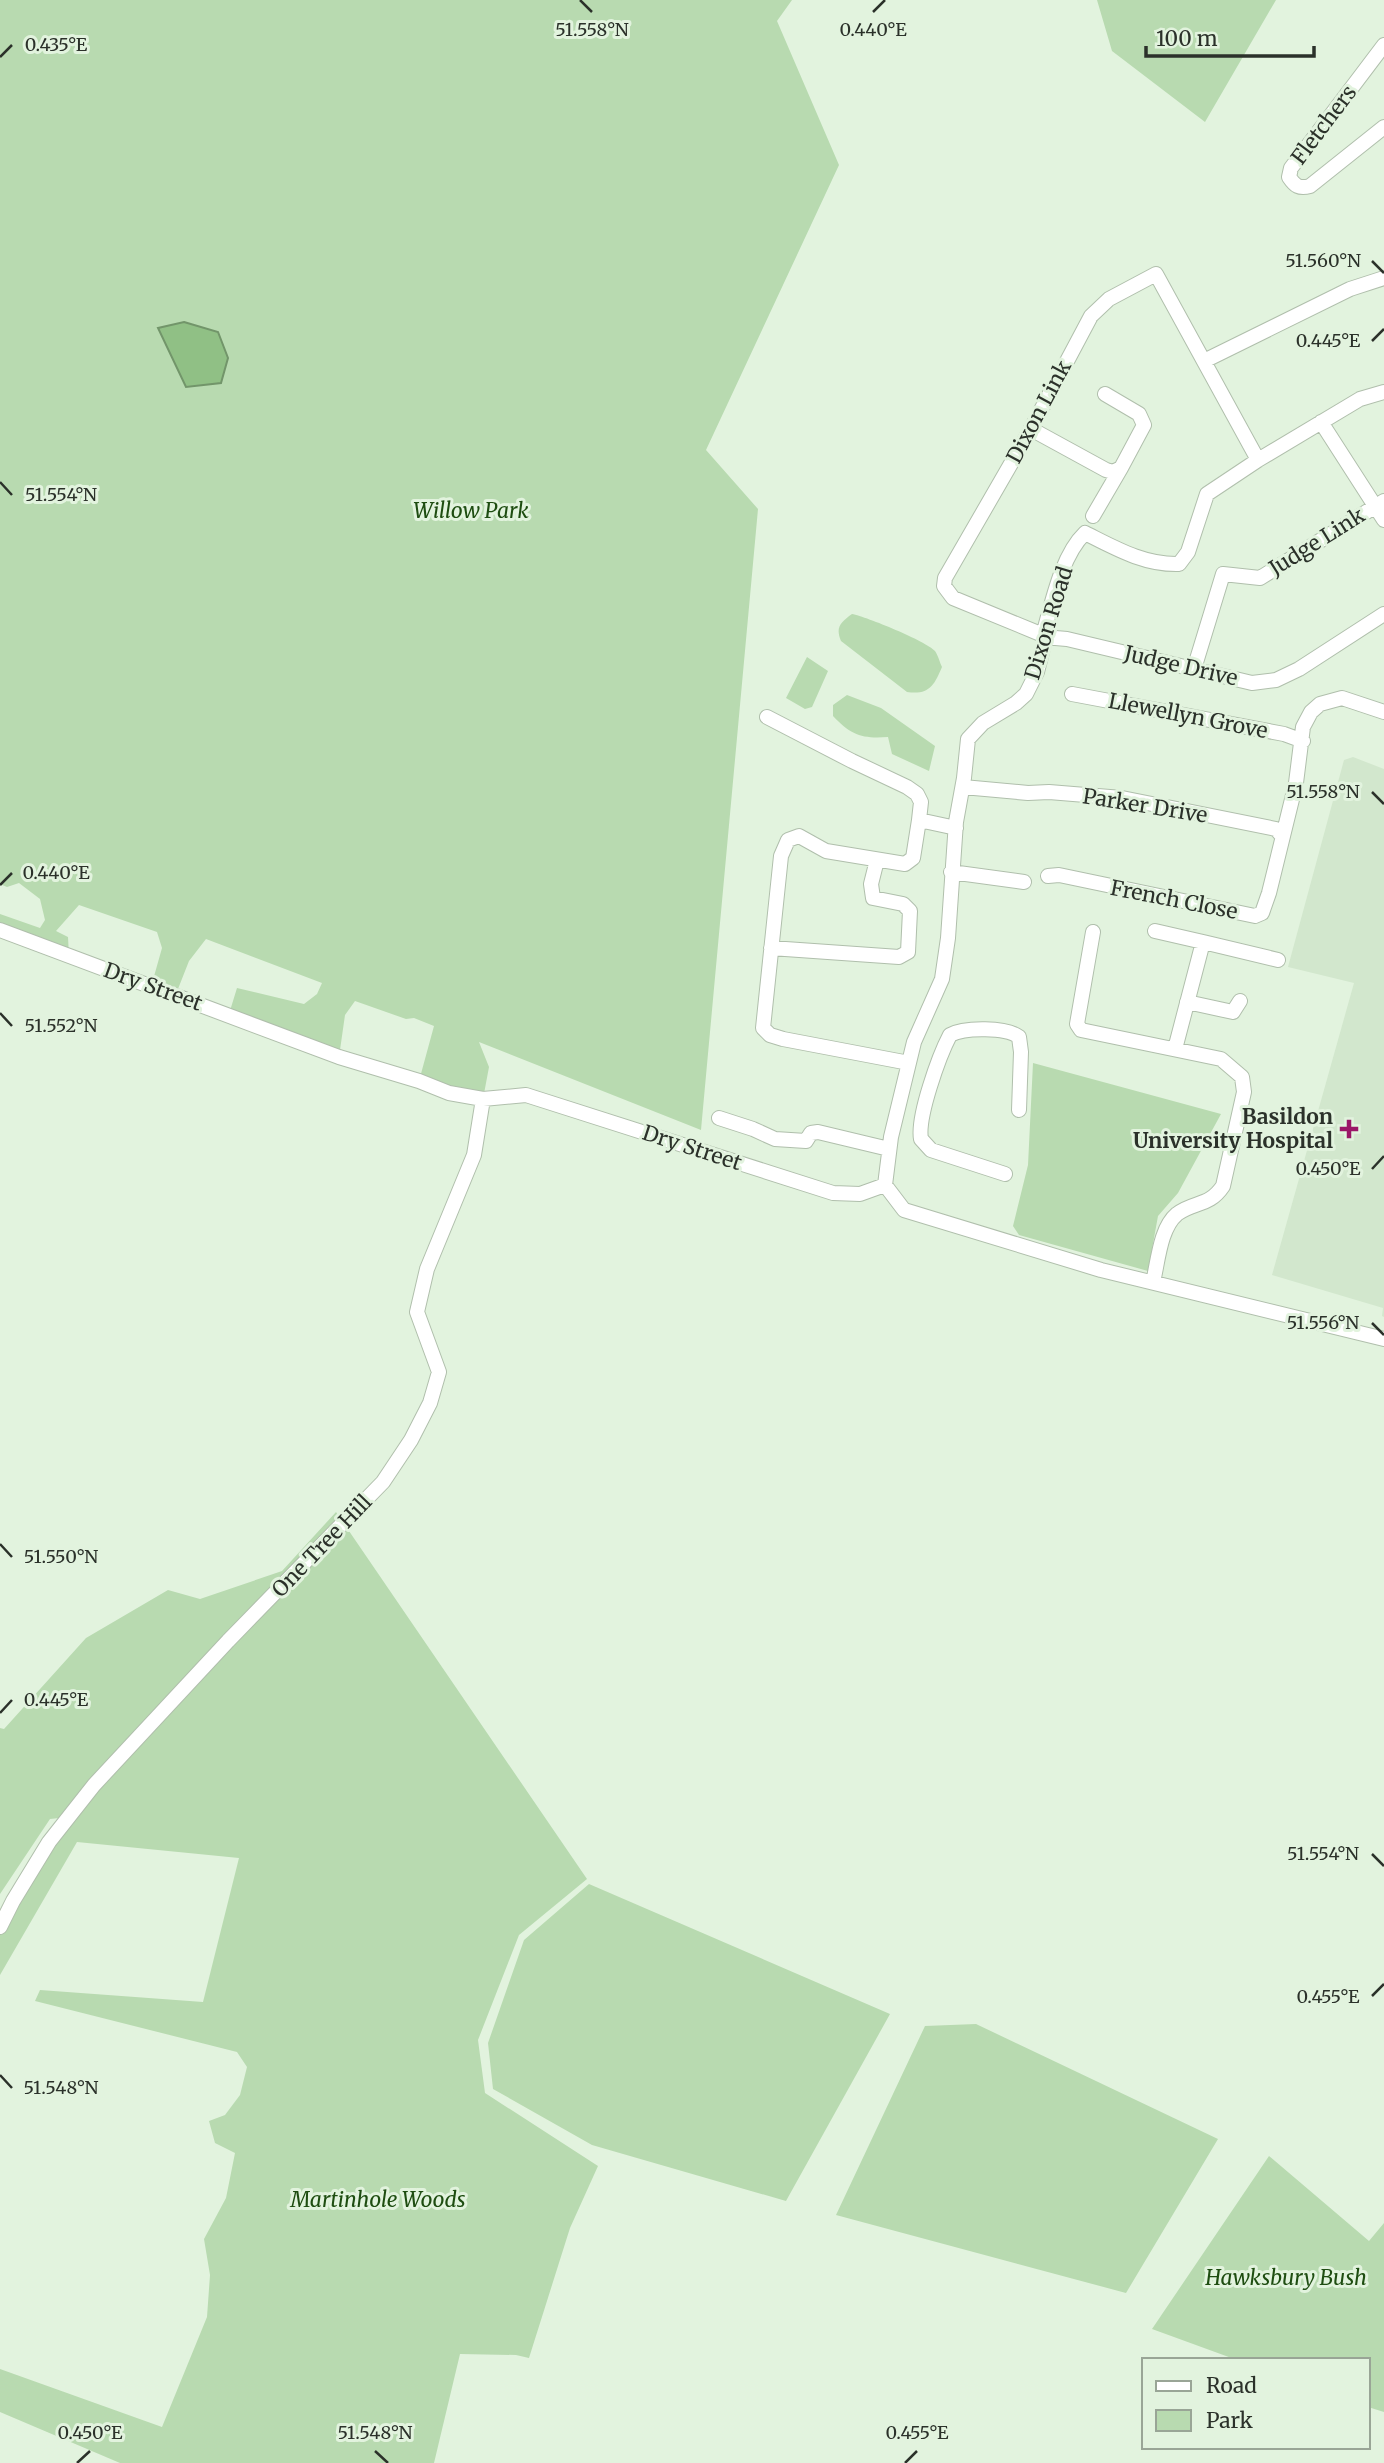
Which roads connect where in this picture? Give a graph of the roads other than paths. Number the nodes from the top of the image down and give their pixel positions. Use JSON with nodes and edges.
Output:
{"nodes":[{"id":1,"x":1384,"y":45,"type":"edge"},
{"id":2,"x":1384,"y":127,"type":"edge"},
{"id":3,"x":1384,"y":278,"type":"edge"},
{"id":4,"x":1204,"y":361,"type":"junction"},
{"id":5,"x":1384,"y":391,"type":"edge"},
{"id":6,"x":1105,"y":394,"type":"dead end"},
{"id":7,"x":1321,"y":422,"type":"junction"},
{"id":8,"x":1031,"y":429,"type":"junction"},
{"id":9,"x":1258,"y":460,"type":"junction"},
{"id":10,"x":1121,"y":468,"type":"junction"},
{"id":11,"x":1379,"y":503,"type":"edge"},
{"id":12,"x":1093,"y":516,"type":"dead end"},
{"id":13,"x":1384,"y":520,"type":"edge"},
{"id":14,"x":1384,"y":614,"type":"edge"},
{"id":15,"x":1043,"y":636,"type":"junction"},
{"id":16,"x":1195,"y":669,"type":"junction"},
{"id":17,"x":1072,"y":694,"type":"dead end"},
{"id":18,"x":1384,"y":712,"type":"edge"},
{"id":19,"x":767,"y":717,"type":"dead end"},
{"id":20,"x":1303,"y":741,"type":"junction"},
{"id":21,"x":963,"y":787,"type":"junction"},
{"id":22,"x":919,"y":820,"type":"junction"},
{"id":23,"x":956,"y":828,"type":"junction"},
{"id":24,"x":1282,"y":836,"type":"junction"},
{"id":25,"x":877,"y":860,"type":"junction"},
{"id":26,"x":951,"y":872,"type":"junction"},
{"id":27,"x":1048,"y":876,"type":"dead end"},
{"id":28,"x":1024,"y":882,"type":"dead end"},
{"id":29,"x":0,"y":930,"type":"edge"},
{"id":30,"x":1155,"y":931,"type":"dead end"},
{"id":31,"x":1093,"y":933,"type":"dead end"},
{"id":32,"x":1203,"y":942,"type":"junction"},
{"id":33,"x":771,"y":948,"type":"junction"},
{"id":34,"x":1278,"y":960,"type":"dead end"},
{"id":35,"x":1240,"y":1001,"type":"dead end"},
{"id":36,"x":1187,"y":1002,"type":"junction"},
{"id":37,"x":1175,"y":1049,"type":"junction"},
{"id":38,"x":909,"y":1063,"type":"junction"},
{"id":39,"x":483,"y":1099,"type":"junction"},
{"id":40,"x":900,"y":1100,"type":"junction"},
{"id":41,"x":925,"y":1107,"type":"junction"},
{"id":42,"x":1019,"y":1110,"type":"dead end"},
{"id":43,"x":719,"y":1118,"type":"dead end"},
{"id":44,"x":889,"y":1149,"type":"junction"},
{"id":45,"x":1005,"y":1174,"type":"dead end"},
{"id":46,"x":885,"y":1185,"type":"junction"},
{"id":47,"x":1153,"y":1282,"type":"junction"},
{"id":48,"x":1384,"y":1339,"type":"edge"},
{"id":49,"x":0,"y":1927,"type":"edge"}],
"edges":[{"from":1,"to":2,"type":"street","name":"Fletchers"},
{"from":3,"to":4,"type":"street"},
{"from":4,"to":8,"type":"street","name":"Dixon Link"},
{"from":4,"to":9,"type":"street","name":"Dixon Link"},
{"from":5,"to":7,"type":"street","name":"Dixon Road"},
{"from":6,"to":10,"type":"street"},
{"from":7,"to":9,"type":"street","name":"Dixon Road"},
{"from":7,"to":11,"type":"street"},
{"from":8,"to":10,"type":"street"},
{"from":8,"to":15,"type":"street","name":"Dixon Link"},
{"from":9,"to":15,"type":"street","name":"Dixon Road"},
{"from":10,"to":12,"type":"street"},
{"from":11,"to":13,"type":"street"},
{"from":11,"to":16,"type":"street","name":"Judge Link"},
{"from":14,"to":16,"type":"street","name":"Judge Drive"},
{"from":15,"to":16,"type":"street","name":"Judge Drive"},
{"from":15,"to":21,"type":"street","name":"Dixon Road"},
{"from":17,"to":20,"type":"street","name":"Llewellyn Grove"},
{"from":18,"to":20,"type":"street","name":"French Close"},
{"from":19,"to":22,"type":"street"},
{"from":20,"to":24,"type":"street","name":"French Close"},
{"from":21,"to":23,"type":"street","name":"Dixon Road"},
{"from":21,"to":24,"type":"street","name":"Parker Drive"},
{"from":22,"to":23,"type":"street"},
{"from":22,"to":25,"type":"street"},
{"from":23,"to":26,"type":"street","name":"Dixon Road"},
{"from":24,"to":27,"type":"street","name":"French Close"},
{"from":25,"to":33,"type":"street"},
{"from":25,"to":33,"type":"street"},
{"from":26,"to":28,"type":"street"},
{"from":26,"to":38,"type":"street","name":"Dixon Road"},
{"from":29,"to":39,"type":"street","name":"Dry Street"},
{"from":30,"to":32,"type":"street"},
{"from":31,"to":37,"type":"street"},
{"from":32,"to":34,"type":"street"},
{"from":32,"to":36,"type":"street"},
{"from":33,"to":38,"type":"street"},
{"from":35,"to":36,"type":"street"},
{"from":36,"to":37,"type":"street"},
{"from":37,"to":47,"type":"street"},
{"from":38,"to":40,"type":"street","name":"Dixon Road"},
{"from":39,"to":46,"type":"street","name":"Dry Street"},
{"from":39,"to":49,"type":"street","name":"One Tree Hill"},
{"from":40,"to":41,"type":"street"},
{"from":40,"to":44,"type":"street","name":"Dixon Road"},
{"from":41,"to":42,"type":"street"},
{"from":41,"to":45,"type":"street"},
{"from":43,"to":44,"type":"street"},
{"from":44,"to":46,"type":"street","name":"Dixon Road"},
{"from":46,"to":47,"type":"street"},
{"from":47,"to":48,"type":"street"}]}
